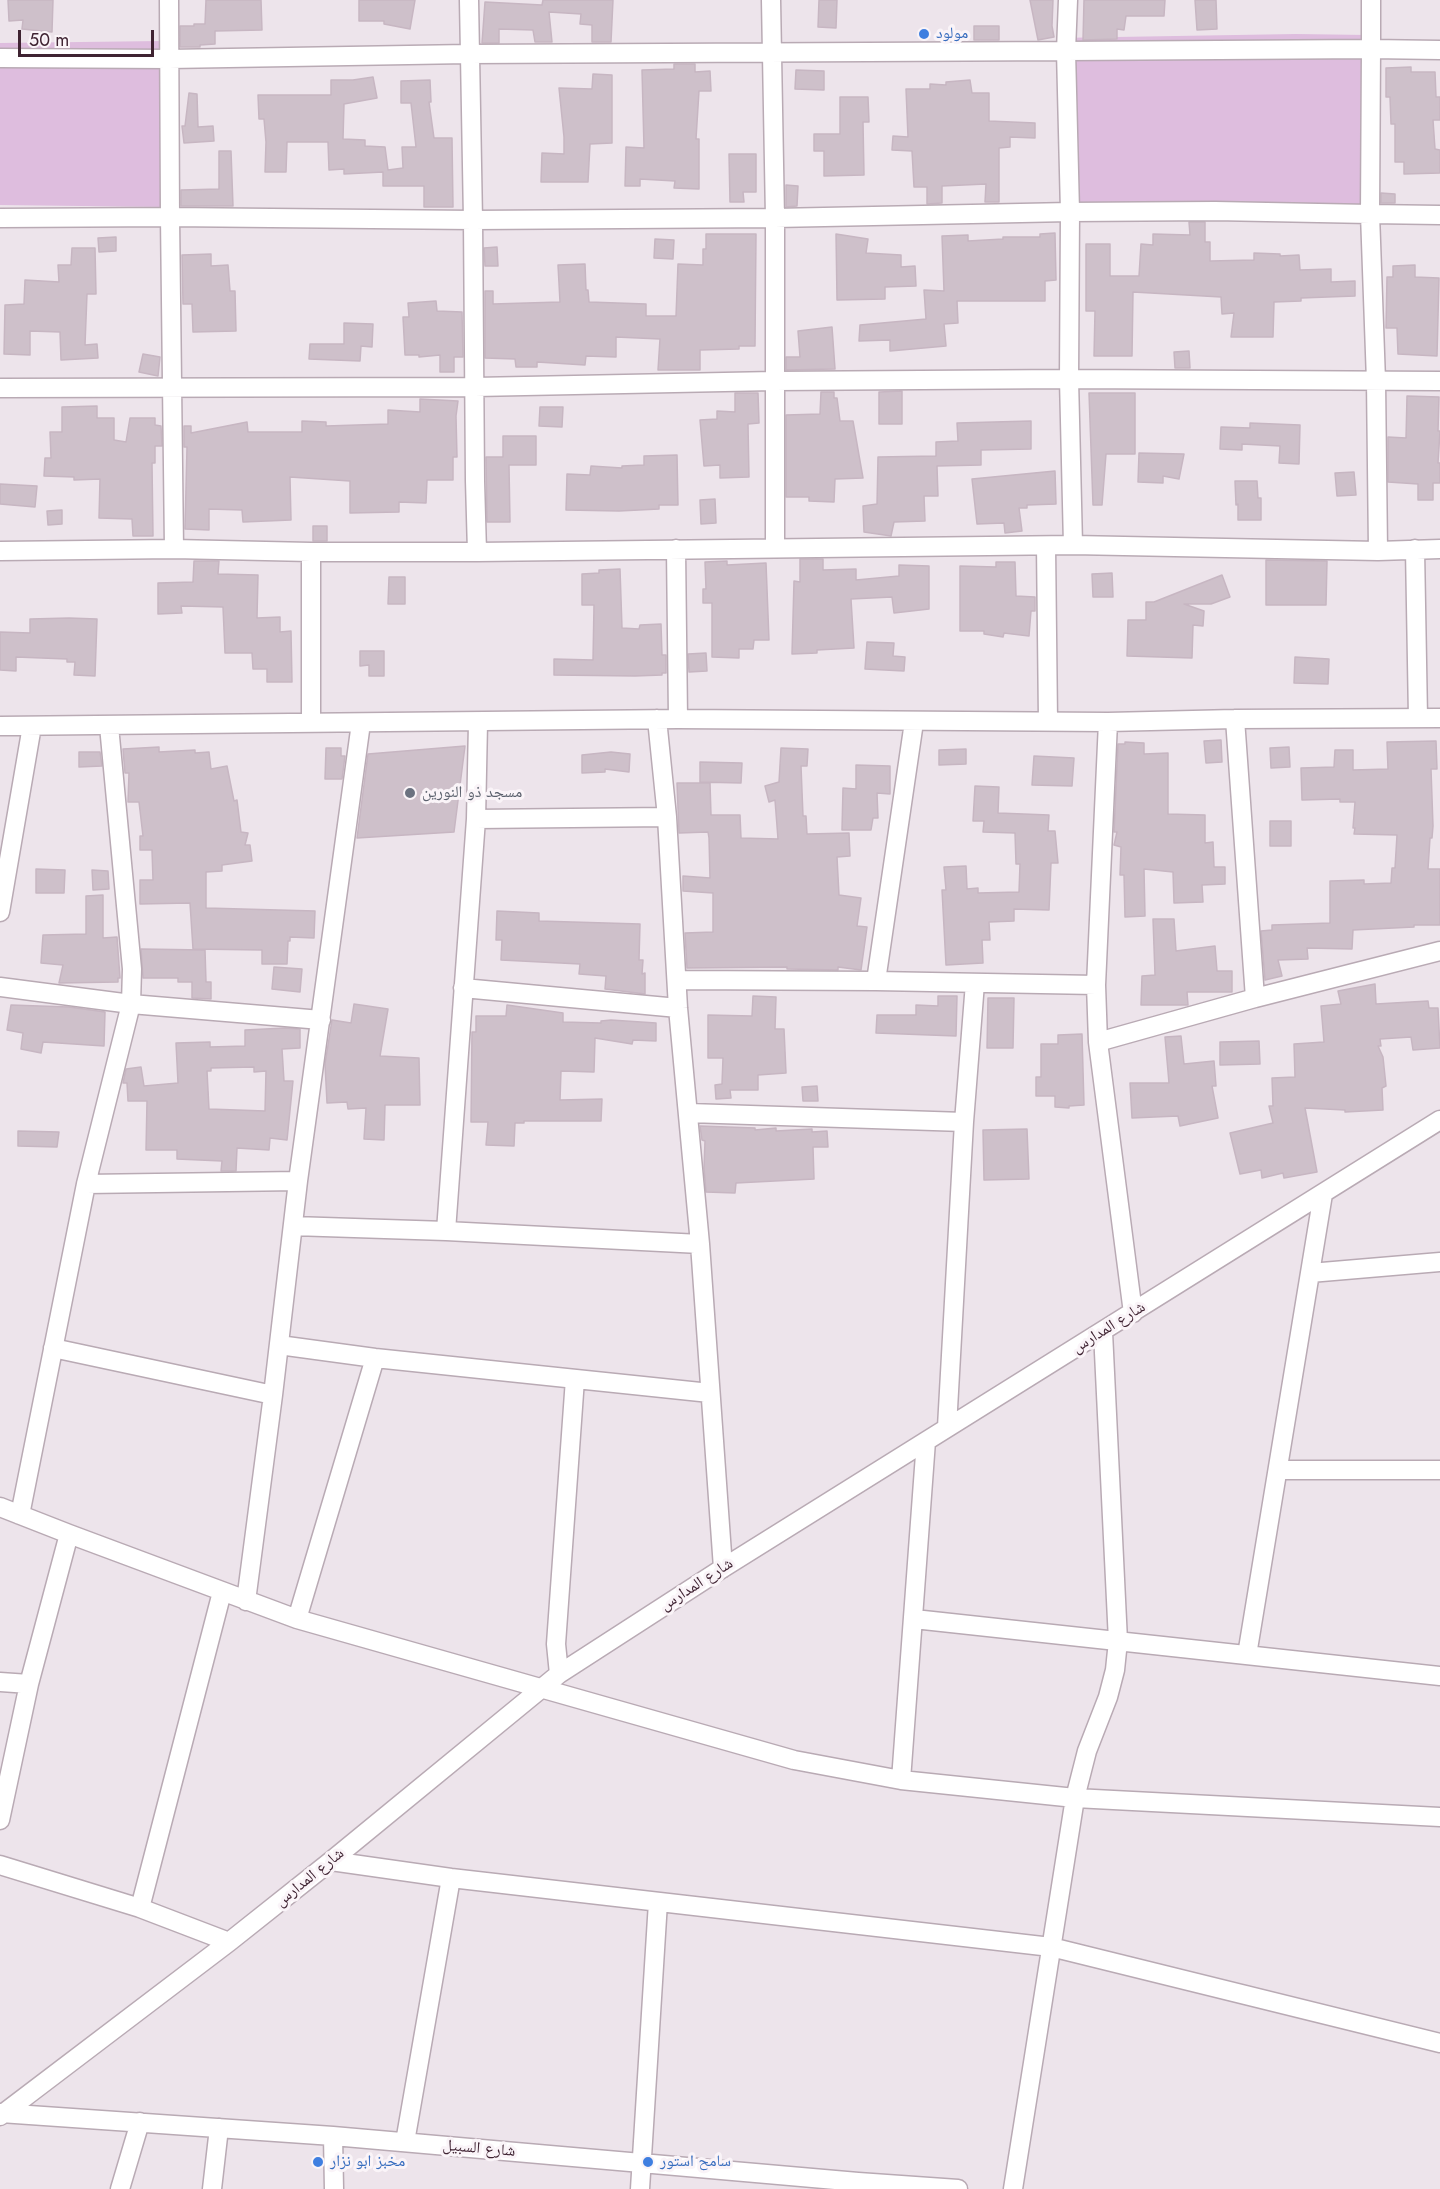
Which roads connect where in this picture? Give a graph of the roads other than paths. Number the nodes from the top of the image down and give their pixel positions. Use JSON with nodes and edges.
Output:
{"nodes":[{"id":1,"x":169,"y":0,"type":"edge"},
{"id":2,"x":469,"y":0,"type":"edge"},
{"id":3,"x":771,"y":0,"type":"edge"},
{"id":4,"x":1068,"y":0,"type":"edge"},
{"id":5,"x":1371,"y":0,"type":"edge"},
{"id":6,"x":1371,"y":49,"type":"junction"},
{"id":7,"x":1440,"y":50,"type":"edge"},
{"id":8,"x":1066,"y":51,"type":"junction"},
{"id":9,"x":772,"y":53,"type":"junction"},
{"id":10,"x":468,"y":54,"type":"junction"},
{"id":11,"x":0,"y":58,"type":"edge"},
{"id":12,"x":169,"y":59,"type":"junction"},
{"id":13,"x":1070,"y":212,"type":"junction"},
{"id":14,"x":1370,"y":214,"type":"junction"},
{"id":15,"x":1440,"y":215,"type":"edge"},
{"id":16,"x":170,"y":217,"type":"junction"},
{"id":17,"x":0,"y":218,"type":"edge"},
{"id":18,"x":776,"y":218,"type":"junction"},
{"id":19,"x":473,"y":220,"type":"junction"},
{"id":20,"x":1069,"y":379,"type":"junction"},
{"id":21,"x":774,"y":381,"type":"junction"},
{"id":22,"x":1376,"y":381,"type":"junction"},
{"id":23,"x":1440,"y":381,"type":"edge"},
{"id":24,"x":172,"y":386,"type":"junction"},
{"id":25,"x":475,"y":387,"type":"junction"},
{"id":26,"x":0,"y":388,"type":"edge"},
{"id":27,"x":1073,"y":545,"type":"junction"},
{"id":28,"x":1046,"y":546,"type":"junction"},
{"id":29,"x":775,"y":548,"type":"junction"},
{"id":30,"x":174,"y":549,"type":"junction"},
{"id":31,"x":676,"y":549,"type":"junction"},
{"id":32,"x":1415,"y":549,"type":"junction"},
{"id":33,"x":1440,"y":549,"type":"edge"},
{"id":34,"x":1378,"y":550,"type":"junction"},
{"id":35,"x":0,"y":551,"type":"edge"},
{"id":36,"x":312,"y":552,"type":"junction"},
{"id":37,"x":477,"y":552,"type":"junction"},
{"id":38,"x":1418,"y":718,"type":"junction"},
{"id":39,"x":1440,"y":718,"type":"edge"},
{"id":40,"x":657,"y":719,"type":"junction"},
{"id":41,"x":678,"y":719,"type":"junction"},
{"id":42,"x":1235,"y":719,"type":"junction"},
{"id":43,"x":1048,"y":721,"type":"junction"},
{"id":44,"x":914,"y":722,"type":"junction"},
{"id":45,"x":311,"y":723,"type":"junction"},
{"id":46,"x":361,"y":723,"type":"junction"},
{"id":47,"x":478,"y":723,"type":"junction"},
{"id":48,"x":1108,"y":723,"type":"junction"},
{"id":49,"x":0,"y":726,"type":"edge"},
{"id":50,"x":32,"y":726,"type":"junction"},
{"id":51,"x":108,"y":726,"type":"junction"},
{"id":52,"x":667,"y":817,"type":"junction"},
{"id":53,"x":476,"y":819,"type":"junction"},
{"id":54,"x":0,"y":912,"type":"edge"},
{"id":55,"x":1440,"y":951,"type":"edge"},
{"id":56,"x":677,"y":980,"type":"junction"},
{"id":57,"x":876,"y":981,"type":"junction"},
{"id":58,"x":975,"y":983,"type":"junction"},
{"id":59,"x":1096,"y":985,"type":"junction"},
{"id":60,"x":0,"y":987,"type":"edge"},
{"id":61,"x":463,"y":988,"type":"junction"},
{"id":62,"x":1255,"y":998,"type":"junction"},
{"id":63,"x":130,"y":1004,"type":"junction"},
{"id":64,"x":678,"y":1008,"type":"junction"},
{"id":65,"x":321,"y":1020,"type":"junction"},
{"id":66,"x":1098,"y":1042,"type":"junction"},
{"id":67,"x":689,"y":1113,"type":"junction"},
{"id":68,"x":1440,"y":1120,"type":"edge"},
{"id":69,"x":963,"y":1122,"type":"junction"},
{"id":70,"x":298,"y":1181,"type":"junction"},
{"id":71,"x":86,"y":1184,"type":"junction"},
{"id":72,"x":1323,"y":1194,"type":"junction"},
{"id":73,"x":293,"y":1226,"type":"junction"},
{"id":74,"x":446,"y":1231,"type":"junction"},
{"id":75,"x":700,"y":1244,"type":"junction"},
{"id":76,"x":1440,"y":1262,"type":"edge"},
{"id":77,"x":1310,"y":1273,"type":"junction"},
{"id":78,"x":1133,"y":1313,"type":"junction"},
{"id":79,"x":1102,"y":1332,"type":"junction"},
{"id":80,"x":279,"y":1345,"type":"junction"},
{"id":81,"x":53,"y":1348,"type":"junction"},
{"id":82,"x":375,"y":1358,"type":"junction"},
{"id":83,"x":575,"y":1379,"type":"junction"},
{"id":84,"x":710,"y":1393,"type":"junction"},
{"id":85,"x":273,"y":1395,"type":"junction"},
{"id":86,"x":947,"y":1427,"type":"junction"},
{"id":87,"x":926,"y":1441,"type":"junction"},
{"id":88,"x":1278,"y":1470,"type":"junction"},
{"id":89,"x":1440,"y":1470,"type":"edge"},
{"id":90,"x":0,"y":1507,"type":"edge"},
{"id":91,"x":20,"y":1515,"type":"junction"},
{"id":92,"x":69,"y":1534,"type":"junction"},
{"id":93,"x":723,"y":1568,"type":"junction"},
{"id":94,"x":222,"y":1592,"type":"junction"},
{"id":95,"x":246,"y":1601,"type":"junction"},
{"id":96,"x":297,"y":1619,"type":"junction"},
{"id":97,"x":914,"y":1619,"type":"junction"},
{"id":98,"x":1118,"y":1641,"type":"junction"},
{"id":99,"x":1247,"y":1655,"type":"junction"},
{"id":100,"x":559,"y":1674,"type":"junction"},
{"id":101,"x":1440,"y":1676,"type":"edge"},
{"id":102,"x":0,"y":1682,"type":"edge"},
{"id":103,"x":29,"y":1684,"type":"junction"},
{"id":104,"x":540,"y":1689,"type":"junction"},
{"id":105,"x":901,"y":1780,"type":"junction"},
{"id":106,"x":1075,"y":1798,"type":"junction"},
{"id":107,"x":1440,"y":1817,"type":"edge"},
{"id":108,"x":0,"y":1820,"type":"edge"},
{"id":109,"x":331,"y":1862,"type":"junction"},
{"id":110,"x":0,"y":1866,"type":"edge"},
{"id":111,"x":451,"y":1878,"type":"junction"},
{"id":112,"x":658,"y":1902,"type":"junction"},
{"id":113,"x":141,"y":1908,"type":"junction"},
{"id":114,"x":229,"y":1942,"type":"junction"},
{"id":115,"x":1051,"y":1947,"type":"junction"},
{"id":116,"x":1440,"y":2043,"type":"edge"},
{"id":117,"x":1,"y":2114,"type":"edge"},
{"id":118,"x":140,"y":2122,"type":"junction"},
{"id":119,"x":219,"y":2128,"type":"junction"},
{"id":120,"x":333,"y":2136,"type":"junction"},
{"id":121,"x":405,"y":2142,"type":"junction"},
{"id":122,"x":641,"y":2163,"type":"junction"},
{"id":123,"x":858,"y":2186,"type":"edge"},
{"id":124,"x":120,"y":2189,"type":"edge"},
{"id":125,"x":212,"y":2189,"type":"edge"},
{"id":126,"x":334,"y":2189,"type":"edge"},
{"id":127,"x":640,"y":2189,"type":"edge"},
{"id":128,"x":958,"y":2189,"type":"edge"},
{"id":129,"x":1013,"y":2189,"type":"edge"}],
"edges":[{"from":1,"to":12,"type":"street"},
{"from":2,"to":10,"type":"street"},
{"from":3,"to":9,"type":"street"},
{"from":4,"to":8,"type":"street"},
{"from":5,"to":6,"type":"street"},
{"from":6,"to":7,"type":"street"},
{"from":6,"to":8,"type":"street"},
{"from":6,"to":14,"type":"street"},
{"from":8,"to":9,"type":"street"},
{"from":8,"to":13,"type":"street"},
{"from":9,"to":10,"type":"street"},
{"from":9,"to":18,"type":"street"},
{"from":10,"to":12,"type":"street"},
{"from":10,"to":19,"type":"street"},
{"from":11,"to":12,"type":"street"},
{"from":12,"to":16,"type":"street"},
{"from":13,"to":14,"type":"street"},
{"from":13,"to":18,"type":"street"},
{"from":13,"to":20,"type":"street"},
{"from":14,"to":15,"type":"street"},
{"from":14,"to":22,"type":"street"},
{"from":16,"to":17,"type":"street"},
{"from":16,"to":19,"type":"street"},
{"from":16,"to":24,"type":"street"},
{"from":18,"to":19,"type":"street"},
{"from":18,"to":21,"type":"street"},
{"from":19,"to":25,"type":"street"},
{"from":20,"to":21,"type":"street"},
{"from":20,"to":22,"type":"street"},
{"from":20,"to":27,"type":"street"},
{"from":21,"to":25,"type":"street"},
{"from":21,"to":29,"type":"street"},
{"from":22,"to":23,"type":"street"},
{"from":22,"to":34,"type":"street"},
{"from":24,"to":25,"type":"street"},
{"from":24,"to":26,"type":"street"},
{"from":24,"to":30,"type":"street"},
{"from":25,"to":37,"type":"street"},
{"from":27,"to":28,"type":"street"},
{"from":27,"to":34,"type":"street"},
{"from":28,"to":29,"type":"street"},
{"from":28,"to":43,"type":"street"},
{"from":29,"to":31,"type":"street"},
{"from":30,"to":35,"type":"street"},
{"from":30,"to":36,"type":"street"},
{"from":31,"to":37,"type":"street"},
{"from":31,"to":41,"type":"street"},
{"from":32,"to":33,"type":"street"},
{"from":32,"to":34,"type":"street"},
{"from":32,"to":38,"type":"street"},
{"from":36,"to":37,"type":"street"},
{"from":36,"to":45,"type":"street"},
{"from":38,"to":39,"type":"street"},
{"from":38,"to":42,"type":"street"},
{"from":40,"to":41,"type":"street"},
{"from":40,"to":47,"type":"street"},
{"from":40,"to":52,"type":"street"},
{"from":41,"to":44,"type":"street"},
{"from":42,"to":48,"type":"street"},
{"from":42,"to":62,"type":"street"},
{"from":43,"to":44,"type":"street"},
{"from":43,"to":48,"type":"street"},
{"from":44,"to":57,"type":"street"},
{"from":45,"to":46,"type":"street"},
{"from":45,"to":51,"type":"street"},
{"from":46,"to":47,"type":"street"},
{"from":46,"to":65,"type":"street"},
{"from":47,"to":53,"type":"street"},
{"from":48,"to":59,"type":"street"},
{"from":49,"to":50,"type":"street"},
{"from":50,"to":51,"type":"street"},
{"from":50,"to":54,"type":"street"},
{"from":51,"to":63,"type":"street"},
{"from":52,"to":53,"type":"street"},
{"from":52,"to":56,"type":"street"},
{"from":53,"to":61,"type":"street"},
{"from":55,"to":62,"type":"street"},
{"from":56,"to":57,"type":"street"},
{"from":56,"to":64,"type":"street"},
{"from":57,"to":58,"type":"street"},
{"from":58,"to":59,"type":"street"},
{"from":58,"to":69,"type":"street"},
{"from":59,"to":66,"type":"street"},
{"from":60,"to":63,"type":"street"},
{"from":61,"to":64,"type":"street"},
{"from":61,"to":74,"type":"street"},
{"from":62,"to":66,"type":"street"},
{"from":63,"to":65,"type":"street"},
{"from":63,"to":71,"type":"street"},
{"from":64,"to":67,"type":"street"},
{"from":65,"to":70,"type":"street"},
{"from":66,"to":78,"type":"street"},
{"from":67,"to":69,"type":"street"},
{"from":67,"to":75,"type":"street"},
{"from":68,"to":72,"type":"street","name":"شارع المدارس"},
{"from":69,"to":86,"type":"street"},
{"from":70,"to":71,"type":"street"},
{"from":70,"to":73,"type":"street"},
{"from":71,"to":81,"type":"street"},
{"from":72,"to":77,"type":"street"},
{"from":72,"to":78,"type":"street","name":"شارع المدارس"},
{"from":73,"to":74,"type":"street"},
{"from":73,"to":80,"type":"street"},
{"from":74,"to":75,"type":"street"},
{"from":75,"to":84,"type":"street"},
{"from":76,"to":77,"type":"street"},
{"from":77,"to":88,"type":"street"},
{"from":78,"to":79,"type":"street","name":"شارع المدارس"},
{"from":79,"to":86,"type":"street","name":"شارع المدارس"},
{"from":79,"to":98,"type":"street"},
{"from":80,"to":82,"type":"street"},
{"from":80,"to":85,"type":"street"},
{"from":81,"to":85,"type":"street"},
{"from":81,"to":91,"type":"street"},
{"from":82,"to":83,"type":"street"},
{"from":82,"to":96,"type":"street"},
{"from":83,"to":84,"type":"street"},
{"from":83,"to":100,"type":"street"},
{"from":84,"to":93,"type":"street"},
{"from":85,"to":95,"type":"street"},
{"from":86,"to":87,"type":"street","name":"شارع المدارس"},
{"from":87,"to":93,"type":"street","name":"شارع المدارس"},
{"from":87,"to":97,"type":"street"},
{"from":88,"to":89,"type":"street"},
{"from":88,"to":99,"type":"street"},
{"from":90,"to":91,"type":"street"},
{"from":91,"to":92,"type":"street"},
{"from":92,"to":94,"type":"street"},
{"from":92,"to":103,"type":"street"},
{"from":93,"to":100,"type":"street","name":"شارع المدارس"},
{"from":94,"to":95,"type":"street"},
{"from":94,"to":113,"type":"street"},
{"from":95,"to":96,"type":"street"},
{"from":96,"to":104,"type":"street"},
{"from":97,"to":98,"type":"street"},
{"from":97,"to":105,"type":"street"},
{"from":98,"to":99,"type":"street"},
{"from":98,"to":106,"type":"street"},
{"from":99,"to":101,"type":"street"},
{"from":100,"to":104,"type":"street","name":"شارع المدارس"},
{"from":102,"to":103,"type":"street"},
{"from":103,"to":108,"type":"street"},
{"from":104,"to":105,"type":"street"},
{"from":104,"to":109,"type":"street","name":"شارع المدارس"},
{"from":105,"to":106,"type":"street"},
{"from":106,"to":107,"type":"street"},
{"from":106,"to":115,"type":"street"},
{"from":109,"to":111,"type":"street"},
{"from":109,"to":114,"type":"street","name":"شارع المدارس"},
{"from":110,"to":113,"type":"street"},
{"from":111,"to":112,"type":"street"},
{"from":111,"to":121,"type":"street"},
{"from":112,"to":115,"type":"street"},
{"from":112,"to":122,"type":"street"},
{"from":113,"to":114,"type":"street"},
{"from":114,"to":117,"type":"street","name":"شارع المدارس"},
{"from":115,"to":116,"type":"street"},
{"from":115,"to":129,"type":"street"},
{"from":117,"to":118,"type":"street","name":"شارع السبيل"},
{"from":118,"to":119,"type":"street","name":"شارع السبيل"},
{"from":118,"to":124,"type":"street"},
{"from":119,"to":120,"type":"street","name":"شارع السبيل"},
{"from":119,"to":125,"type":"street"},
{"from":120,"to":121,"type":"street","name":"شارع السبيل"},
{"from":120,"to":126,"type":"street"},
{"from":121,"to":122,"type":"street","name":"شارع السبيل"},
{"from":122,"to":123,"type":"street","name":"شارع السبيل"},
{"from":122,"to":127,"type":"street"},
{"from":123,"to":128,"type":"street","name":"شارع السبيل"}]}
